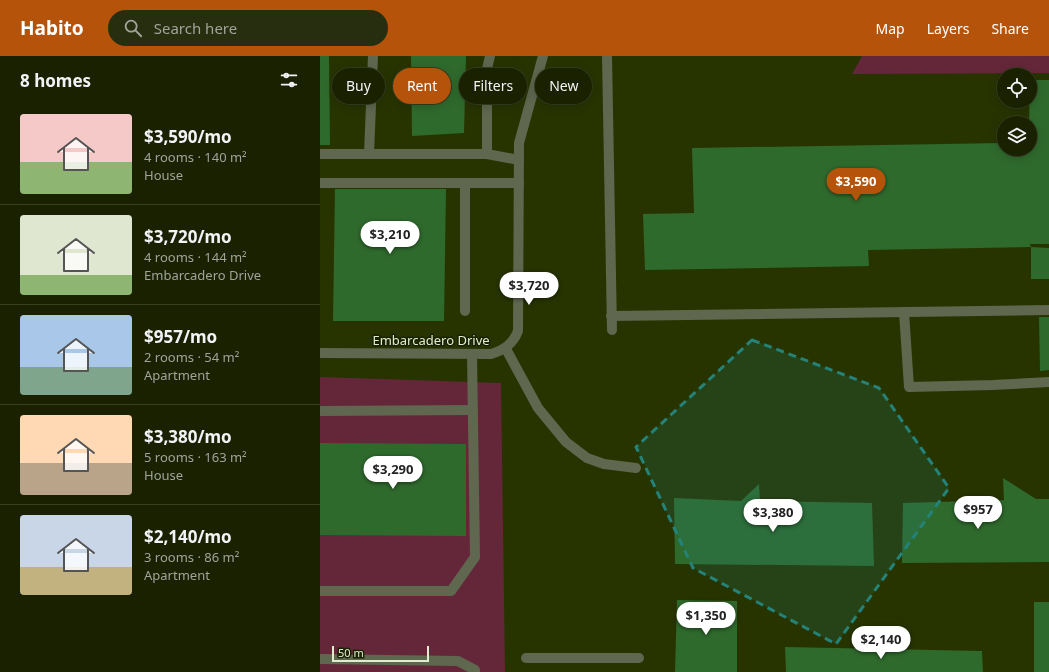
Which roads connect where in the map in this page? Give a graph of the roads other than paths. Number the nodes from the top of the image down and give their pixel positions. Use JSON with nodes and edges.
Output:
{"nodes":[{"id":1,"x":373,"y":56,"type":"edge"},
{"id":2,"x":490,"y":56,"type":"edge"},
{"id":3,"x":543,"y":56,"type":"edge"},
{"id":4,"x":608,"y":56,"type":"edge"},
{"id":5,"x":320,"y":154,"type":"edge"},
{"id":6,"x":369,"y":154,"type":"junction"},
{"id":7,"x":487,"y":154,"type":"junction"},
{"id":8,"x":519,"y":160,"type":"junction"},
{"id":9,"x":320,"y":183,"type":"edge"},
{"id":10,"x":465,"y":183,"type":"junction"},
{"id":11,"x":518,"y":183,"type":"junction"},
{"id":12,"x":1049,"y":310,"type":"edge"},
{"id":13,"x":465,"y":311,"type":"dead end"},
{"id":14,"x":904,"y":312,"type":"junction"},
{"id":15,"x":611,"y":316,"type":"junction"},
{"id":16,"x":612,"y":330,"type":"dead end"},
{"id":17,"x":506,"y":349,"type":"junction"},
{"id":18,"x":320,"y":352,"type":"edge"},
{"id":19,"x":472,"y":354,"type":"junction"},
{"id":20,"x":1049,"y":382,"type":"edge"},
{"id":21,"x":473,"y":410,"type":"junction"},
{"id":22,"x":320,"y":411,"type":"edge"},
{"id":23,"x":636,"y":468,"type":"dead end"},
{"id":24,"x":320,"y":591,"type":"edge"},
{"id":25,"x":526,"y":658,"type":"dead end"},
{"id":26,"x":639,"y":658,"type":"dead end"},
{"id":27,"x":320,"y":659,"type":"edge"},
{"id":28,"x":476,"y":672,"type":"edge"}],
"edges":[{"from":1,"to":6,"type":"street"},
{"from":2,"to":7,"type":"street"},
{"from":3,"to":8,"type":"street","name":"Embarcadero Drive"},
{"from":4,"to":15,"type":"street"},
{"from":5,"to":6,"type":"street"},
{"from":6,"to":7,"type":"street"},
{"from":7,"to":8,"type":"street"},
{"from":8,"to":11,"type":"street","name":"Embarcadero Drive"},
{"from":9,"to":10,"type":"street"},
{"from":10,"to":11,"type":"street"},
{"from":10,"to":13,"type":"street"},
{"from":11,"to":17,"type":"street","name":"Embarcadero Drive"},
{"from":12,"to":14,"type":"street"},
{"from":14,"to":15,"type":"street"},
{"from":14,"to":20,"type":"street"},
{"from":15,"to":16,"type":"street"},
{"from":17,"to":19,"type":"street","name":"Embarcadero Drive"},
{"from":17,"to":23,"type":"street"},
{"from":18,"to":19,"type":"street","name":"Embarcadero Drive"},
{"from":19,"to":21,"type":"street"},
{"from":21,"to":22,"type":"street"},
{"from":21,"to":24,"type":"street"},
{"from":25,"to":26,"type":"street"},
{"from":27,"to":28,"type":"street"}]}
